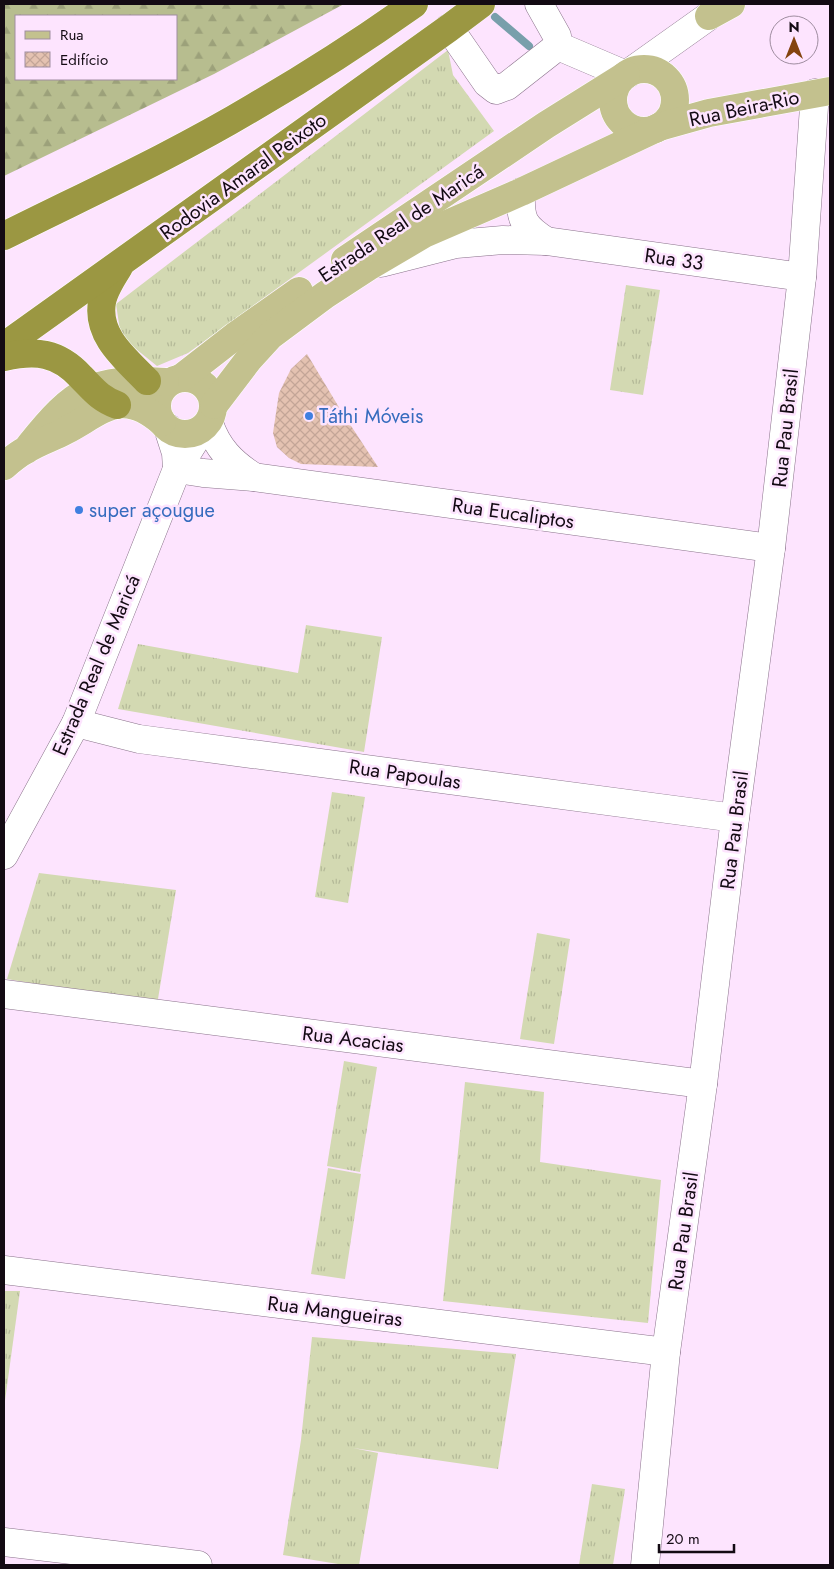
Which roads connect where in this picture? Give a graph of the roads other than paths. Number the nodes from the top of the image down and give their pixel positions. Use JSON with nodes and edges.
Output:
{"nodes":[{"id":1,"x":414,"y":4,"type":"edge"},
{"id":2,"x":481,"y":4,"type":"edge"},
{"id":3,"x":539,"y":4,"type":"edge"},
{"id":4,"x":720,"y":10,"type":"edge"},
{"id":5,"x":450,"y":28,"type":"junction"},
{"id":6,"x":558,"y":46,"type":"junction"},
{"id":7,"x":626,"y":75,"type":"junction"},
{"id":8,"x":822,"y":92,"type":"edge"},
{"id":9,"x":659,"y":127,"type":"junction"},
{"id":10,"x":521,"y":192,"type":"junction"},
{"id":11,"x":4,"y":236,"type":"edge"},
{"id":12,"x":546,"y":241,"type":"junction"},
{"id":13,"x":121,"y":263,"type":"junction"},
{"id":14,"x":368,"y":267,"type":"junction"},
{"id":15,"x":802,"y":277,"type":"junction"},
{"id":16,"x":4,"y":346,"type":"edge"},
{"id":17,"x":4,"y":357,"type":"edge"},
{"id":18,"x":166,"y":380,"type":"junction"},
{"id":19,"x":92,"y":388,"type":"junction"},
{"id":20,"x":117,"y":405,"type":"junction"},
{"id":21,"x":208,"y":419,"type":"junction"},
{"id":22,"x":165,"y":425,"type":"junction"},
{"id":23,"x":26,"y":450,"type":"junction"},
{"id":24,"x":4,"y":466,"type":"edge"},
{"id":25,"x":177,"y":469,"type":"junction"},
{"id":26,"x":254,"y":477,"type":"junction"},
{"id":27,"x":771,"y":548,"type":"junction"},
{"id":28,"x":76,"y":723,"type":"junction"},
{"id":29,"x":32,"y":805,"type":"junction"},
{"id":30,"x":735,"y":818,"type":"junction"},
{"id":31,"x":4,"y":826,"type":"edge"},
{"id":32,"x":4,"y":855,"type":"edge"},
{"id":33,"x":4,"y":994,"type":"edge"},
{"id":34,"x":703,"y":1084,"type":"junction"},
{"id":35,"x":4,"y":1270,"type":"edge"},
{"id":36,"x":666,"y":1352,"type":"junction"},
{"id":37,"x":4,"y":1542,"type":"edge"},
{"id":38,"x":198,"y":1565,"type":"edge"},
{"id":39,"x":644,"y":1565,"type":"edge"}],
"edges":[{"from":1,"to":11,"type":"highway"},
{"from":2,"to":5,"type":"highway","name":"Rodovia Amaral Peixoto"},
{"from":3,"to":6,"type":"street"},
{"from":4,"to":7,"type":"street"},
{"from":5,"to":6,"type":"street"},
{"from":5,"to":13,"type":"highway","name":"Rodovia Amaral Peixoto"},
{"from":6,"to":7,"type":"street"},
{"from":7,"to":9,"type":"main road"},
{"from":7,"to":9,"type":"main road"},
{"from":7,"to":18,"type":"main road","name":"Estrada Real de Maricá"},
{"from":8,"to":9,"type":"main road","name":"Rua Beira-Rio"},
{"from":8,"to":15,"type":"street","name":"Rua Pau Brasil"},
{"from":9,"to":10,"type":"main road","name":"Estrada Real de Maricá"},
{"from":10,"to":12,"type":"street"},
{"from":10,"to":14,"type":"main road","name":"Estrada Real de Maricá"},
{"from":12,"to":14,"type":"street","name":"Rua 33"},
{"from":12,"to":15,"type":"street","name":"Rua 33"},
{"from":13,"to":16,"type":"highway","name":"Rodovia Amaral Peixoto"},
{"from":13,"to":18,"type":"highway"},
{"from":14,"to":21,"type":"main road","name":"Estrada Real de Maricá"},
{"from":15,"to":27,"type":"street","name":"Rua Pau Brasil"},
{"from":17,"to":19,"type":"highway"},
{"from":18,"to":19,"type":"main road"},
{"from":18,"to":21,"type":"main road"},
{"from":18,"to":22,"type":"main road"},
{"from":19,"to":20,"type":"highway"},
{"from":19,"to":23,"type":"main road"},
{"from":20,"to":22,"type":"main road"},
{"from":20,"to":23,"type":"main road"},
{"from":21,"to":22,"type":"main road"},
{"from":21,"to":25,"type":"street","name":"Estrada Real de Maricá"},
{"from":21,"to":26,"type":"street"},
{"from":22,"to":25,"type":"street"},
{"from":23,"to":24,"type":"main road"},
{"from":25,"to":26,"type":"street","name":"Rua Eucaliptos"},
{"from":25,"to":28,"type":"street","name":"Estrada Real de Maricá"},
{"from":26,"to":27,"type":"street","name":"Rua Eucaliptos"},
{"from":27,"to":30,"type":"street","name":"Rua Pau Brasil"},
{"from":28,"to":29,"type":"street","name":"Estrada Real de Maricá"},
{"from":28,"to":30,"type":"street","name":"Rua Papoulas"},
{"from":29,"to":31,"type":"street"},
{"from":29,"to":32,"type":"street","name":"Estrada Real de Maricá"},
{"from":30,"to":34,"type":"street","name":"Rua Pau Brasil"},
{"from":33,"to":34,"type":"street","name":"Rua Acacias"},
{"from":34,"to":36,"type":"street","name":"Rua Pau Brasil"},
{"from":35,"to":36,"type":"street","name":"Rua Mangueiras"},
{"from":36,"to":39,"type":"street","name":"Rua Pau Brasil"},
{"from":37,"to":38,"type":"street"}]}
